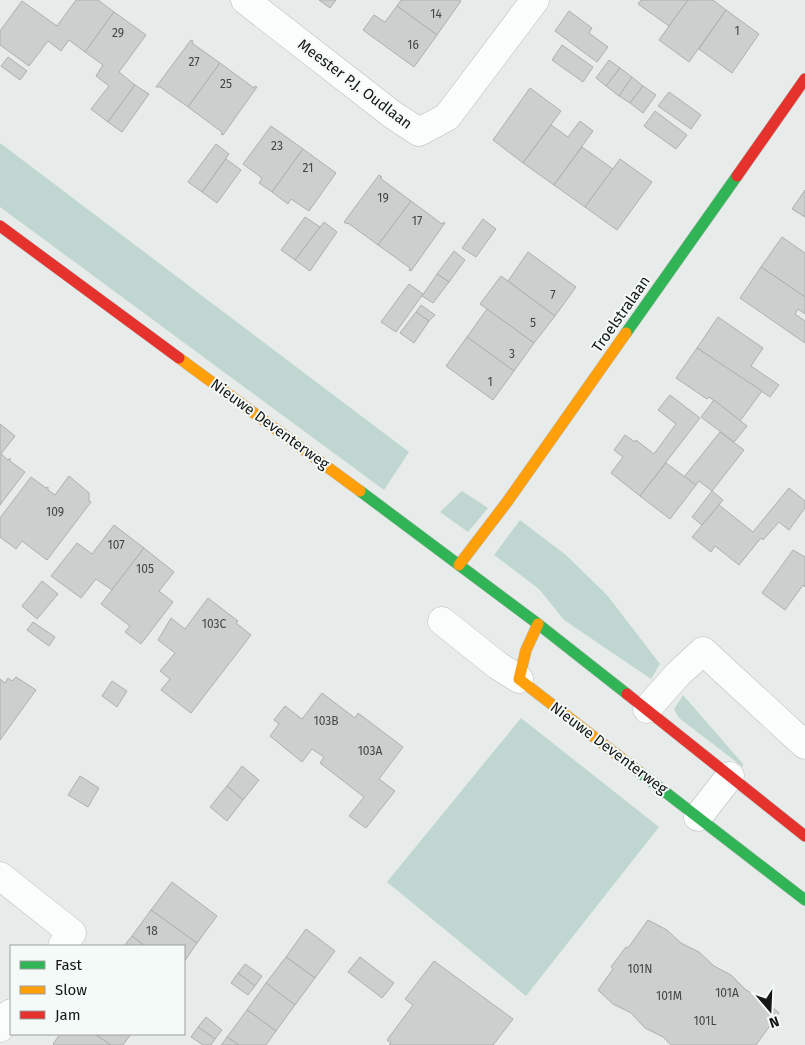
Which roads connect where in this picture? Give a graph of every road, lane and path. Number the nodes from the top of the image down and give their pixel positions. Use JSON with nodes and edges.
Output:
{"nodes":[{"id":1,"x":245,"y":0,"type":"edge"},
{"id":2,"x":535,"y":0,"type":"edge"},
{"id":3,"x":805,"y":79,"type":"edge"},
{"id":4,"x":0,"y":226,"type":"edge"},
{"id":5,"x":459,"y":566,"type":"junction"},
{"id":6,"x":442,"y":621,"type":"dead end"},
{"id":7,"x":538,"y":624,"type":"junction"},
{"id":8,"x":519,"y":679,"type":"junction"},
{"id":9,"x":647,"y":709,"type":"junction"},
{"id":10,"x":805,"y":745,"type":"edge"},
{"id":11,"x":730,"y":776,"type":"junction"},
{"id":12,"x":698,"y":817,"type":"junction"},
{"id":13,"x":805,"y":836,"type":"edge"},
{"id":14,"x":0,"y":876,"type":"edge"},
{"id":15,"x":805,"y":900,"type":"edge"},
{"id":16,"x":63,"y":945,"type":"edge"},
{"id":17,"x":10,"y":1014,"type":"edge"},
{"id":18,"x":0,"y":1028,"type":"edge"}],
"edges":[{"from":1,"to":2,"type":"street","name":"Meester P.J. Oudlaan"},
{"from":3,"to":5,"type":"street","name":"Troelstralaan"},
{"from":4,"to":5,"type":"street","name":"Nieuwe Deventerweg"},
{"from":5,"to":7,"type":"street","name":"Nieuwe Deventerweg"},
{"from":6,"to":8,"type":"street","name":"Nieuwe Deventerweg"},
{"from":7,"to":8,"type":"street"},
{"from":7,"to":9,"type":"street","name":"Nieuwe Deventerweg"},
{"from":8,"to":12,"type":"street","name":"Nieuwe Deventerweg"},
{"from":9,"to":10,"type":"street"},
{"from":9,"to":11,"type":"street","name":"Nieuwe Deventerweg"},
{"from":11,"to":12,"type":"street"},
{"from":11,"to":13,"type":"street","name":"Nieuwe Deventerweg"},
{"from":12,"to":15,"type":"street","name":"Nieuwe Deventerweg"},
{"from":14,"to":16,"type":"street"},
{"from":17,"to":18,"type":"street"}]}
